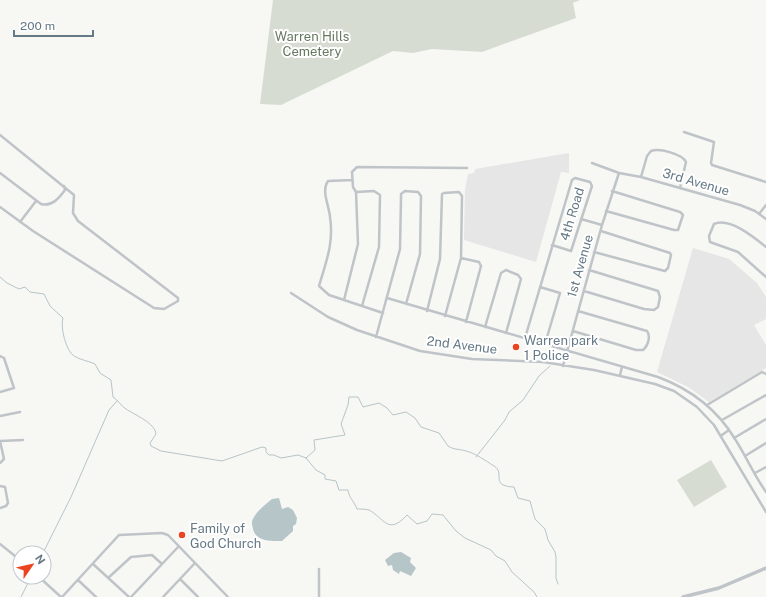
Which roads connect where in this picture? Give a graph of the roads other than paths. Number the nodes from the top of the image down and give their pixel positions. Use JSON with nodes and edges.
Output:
{"nodes":[{"id":1,"x":684,"y":132,"type":"dead end"},
{"id":2,"x":1,"y":137,"type":"edge"},
{"id":3,"x":592,"y":163,"type":"dead end"},
{"id":4,"x":467,"y":168,"type":"dead end"},
{"id":5,"x":0,"y":173,"type":"edge"},
{"id":6,"x":619,"y":173,"type":"junction"},
{"id":7,"x":641,"y":177,"type":"junction"},
{"id":8,"x":352,"y":180,"type":"junction"},
{"id":9,"x":766,"y":182,"type":"edge"},
{"id":10,"x":64,"y":186,"type":"junction"},
{"id":11,"x":680,"y":188,"type":"junction"},
{"id":12,"x":612,"y":191,"type":"junction"},
{"id":13,"x":356,"y":192,"type":"junction"},
{"id":14,"x":36,"y":201,"type":"junction"},
{"id":15,"x":766,"y":205,"type":"edge"},
{"id":16,"x":0,"y":207,"type":"edge"},
{"id":17,"x":606,"y":211,"type":"junction"},
{"id":18,"x":759,"y":214,"type":"junction"},
{"id":19,"x":766,"y":218,"type":"edge"},
{"id":20,"x":581,"y":219,"type":"junction"},
{"id":21,"x":20,"y":222,"type":"junction"},
{"id":22,"x":602,"y":225,"type":"junction"},
{"id":23,"x":601,"y":231,"type":"junction"},
{"id":24,"x":552,"y":245,"type":"junction"},
{"id":25,"x":766,"y":248,"type":"edge"},
{"id":26,"x":594,"y":252,"type":"junction"},
{"id":27,"x":461,"y":258,"type":"junction"},
{"id":28,"x":589,"y":270,"type":"junction"},
{"id":29,"x":766,"y":277,"type":"edge"},
{"id":30,"x":540,"y":287,"type":"junction"},
{"id":31,"x":584,"y":291,"type":"junction"},
{"id":32,"x":291,"y":293,"type":"dead end"},
{"id":33,"x":387,"y":298,"type":"junction"},
{"id":34,"x":344,"y":300,"type":"junction"},
{"id":35,"x":406,"y":304,"type":"junction"},
{"id":36,"x":362,"y":306,"type":"junction"},
{"id":37,"x":427,"y":311,"type":"junction"},
{"id":38,"x":578,"y":311,"type":"junction"},
{"id":39,"x":383,"y":313,"type":"junction"},
{"id":40,"x":445,"y":316,"type":"junction"},
{"id":41,"x":466,"y":322,"type":"junction"},
{"id":42,"x":485,"y":327,"type":"junction"},
{"id":43,"x":572,"y":331,"type":"junction"},
{"id":44,"x":506,"y":333,"type":"junction"},
{"id":45,"x":376,"y":337,"type":"junction"},
{"id":46,"x":525,"y":338,"type":"junction"},
{"id":47,"x":545,"y":344,"type":"junction"},
{"id":48,"x":567,"y":350,"type":"junction"},
{"id":49,"x":0,"y":356,"type":"edge"},
{"id":50,"x":563,"y":366,"type":"junction"},
{"id":51,"x":622,"y":367,"type":"junction"},
{"id":52,"x":766,"y":374,"type":"edge"},
{"id":53,"x":620,"y":375,"type":"junction"},
{"id":54,"x":0,"y":392,"type":"edge"},
{"id":55,"x":766,"y":395,"type":"edge"},
{"id":56,"x":707,"y":405,"type":"junction"},
{"id":57,"x":20,"y":412,"type":"dead end"},
{"id":58,"x":0,"y":416,"type":"edge"},
{"id":59,"x":766,"y":419,"type":"edge"},
{"id":60,"x":722,"y":420,"type":"junction"},
{"id":61,"x":729,"y":430,"type":"junction"},
{"id":62,"x":722,"y":435,"type":"junction"},
{"id":63,"x":734,"y":438,"type":"junction"},
{"id":64,"x":23,"y":440,"type":"dead end"},
{"id":65,"x":0,"y":441,"type":"edge"},
{"id":66,"x":766,"y":443,"type":"edge"},
{"id":67,"x":745,"y":456,"type":"junction"},
{"id":68,"x":0,"y":463,"type":"edge"},
{"id":69,"x":766,"y":467,"type":"edge"},
{"id":70,"x":755,"y":473,"type":"junction"},
{"id":71,"x":0,"y":486,"type":"edge"},
{"id":72,"x":766,"y":491,"type":"edge"},
{"id":73,"x":0,"y":508,"type":"edge"},
{"id":74,"x":766,"y":512,"type":"edge"},
{"id":75,"x":0,"y":544,"type":"edge"},
{"id":76,"x":179,"y":546,"type":"junction"},
{"id":77,"x":12,"y":554,"type":"edge"},
{"id":78,"x":196,"y":563,"type":"junction"},
{"id":79,"x":92,"y":564,"type":"junction"},
{"id":80,"x":162,"y":564,"type":"junction"},
{"id":81,"x":766,"y":568,"type":"edge"},
{"id":82,"x":319,"y":569,"type":"dead end"},
{"id":83,"x":108,"y":578,"type":"junction"},
{"id":84,"x":180,"y":579,"type":"junction"},
{"id":85,"x":78,"y":580,"type":"junction"},
{"id":86,"x":48,"y":585,"type":"edge"},
{"id":87,"x":61,"y":597,"type":"edge"},
{"id":88,"x":96,"y":597,"type":"edge"},
{"id":89,"x":130,"y":597,"type":"edge"},
{"id":90,"x":163,"y":597,"type":"edge"},
{"id":91,"x":198,"y":597,"type":"edge"},
{"id":92,"x":228,"y":597,"type":"edge"},
{"id":93,"x":319,"y":597,"type":"edge"},
{"id":94,"x":683,"y":597,"type":"edge"}],
"edges":[{"from":1,"to":9,"type":"street"},
{"from":2,"to":10,"type":"street"},
{"from":3,"to":6,"type":"street","name":"3rd Avenue"},
{"from":4,"to":8,"type":"street"},
{"from":5,"to":14,"type":"street"},
{"from":6,"to":7,"type":"street","name":"3rd Avenue"},
{"from":6,"to":12,"type":"street","name":"1st Avenue"},
{"from":7,"to":11,"type":"street","name":"3rd Avenue"},
{"from":7,"to":11,"type":"street"},
{"from":8,"to":13,"type":"street"},
{"from":8,"to":34,"type":"street"},
{"from":10,"to":14,"type":"street"},
{"from":10,"to":21,"type":"street"},
{"from":11,"to":18,"type":"street","name":"3rd Avenue"},
{"from":12,"to":17,"type":"street","name":"1st Avenue"},
{"from":12,"to":17,"type":"street"},
{"from":13,"to":34,"type":"street"},
{"from":13,"to":36,"type":"street"},
{"from":14,"to":21,"type":"street"},
{"from":15,"to":18,"type":"street"},
{"from":16,"to":21,"type":"street"},
{"from":17,"to":22,"type":"street","name":"1st Avenue"},
{"from":18,"to":19,"type":"street","name":"3rd Avenue"},
{"from":20,"to":22,"type":"street"},
{"from":20,"to":24,"type":"street","name":"4th Road"},
{"from":20,"to":24,"type":"street","name":"4th Road"},
{"from":22,"to":23,"type":"street","name":"1st Avenue"},
{"from":23,"to":26,"type":"street","name":"1st Avenue"},
{"from":23,"to":26,"type":"street"},
{"from":24,"to":30,"type":"street"},
{"from":25,"to":29,"type":"street"},
{"from":26,"to":28,"type":"street","name":"1st Avenue"},
{"from":27,"to":37,"type":"street"},
{"from":27,"to":40,"type":"street"},
{"from":27,"to":41,"type":"street"},
{"from":28,"to":31,"type":"street","name":"1st Avenue"},
{"from":28,"to":31,"type":"street"},
{"from":30,"to":46,"type":"street"},
{"from":30,"to":47,"type":"street"},
{"from":31,"to":38,"type":"street","name":"1st Avenue"},
{"from":32,"to":45,"type":"street","name":"2nd Avenue"},
{"from":33,"to":35,"type":"street"},
{"from":33,"to":35,"type":"street"},
{"from":33,"to":39,"type":"street"},
{"from":34,"to":36,"type":"street"},
{"from":35,"to":37,"type":"street"},
{"from":36,"to":39,"type":"street"},
{"from":37,"to":40,"type":"street"},
{"from":38,"to":43,"type":"street","name":"1st Avenue"},
{"from":38,"to":43,"type":"street"},
{"from":39,"to":45,"type":"street"},
{"from":40,"to":41,"type":"street"},
{"from":41,"to":42,"type":"street"},
{"from":42,"to":44,"type":"street"},
{"from":42,"to":44,"type":"street"},
{"from":43,"to":48,"type":"street","name":"1st Avenue"},
{"from":44,"to":46,"type":"street"},
{"from":45,"to":50,"type":"street","name":"2nd Avenue"},
{"from":46,"to":47,"type":"street"},
{"from":47,"to":48,"type":"street"},
{"from":48,"to":50,"type":"street","name":"1st Avenue"},
{"from":48,"to":51,"type":"street"},
{"from":49,"to":54,"type":"street"},
{"from":50,"to":53,"type":"street","name":"2nd Avenue"},
{"from":51,"to":53,"type":"street"},
{"from":51,"to":56,"type":"street"},
{"from":52,"to":56,"type":"street"},
{"from":53,"to":62,"type":"street","name":"2nd Avenue"},
{"from":55,"to":60,"type":"street"},
{"from":56,"to":60,"type":"street"},
{"from":57,"to":58,"type":"street"},
{"from":59,"to":63,"type":"street"},
{"from":60,"to":61,"type":"street"},
{"from":61,"to":62,"type":"street"},
{"from":61,"to":63,"type":"street"},
{"from":62,"to":74,"type":"street","name":"2nd Avenue"},
{"from":63,"to":67,"type":"street"},
{"from":64,"to":65,"type":"street"},
{"from":65,"to":68,"type":"street"},
{"from":66,"to":67,"type":"street"},
{"from":67,"to":70,"type":"street"},
{"from":69,"to":70,"type":"street"},
{"from":70,"to":72,"type":"street"},
{"from":71,"to":73,"type":"street"},
{"from":75,"to":77,"type":"street"},
{"from":76,"to":78,"type":"street"},
{"from":76,"to":79,"type":"street"},
{"from":76,"to":80,"type":"street"},
{"from":78,"to":84,"type":"street"},
{"from":78,"to":92,"type":"street"},
{"from":79,"to":83,"type":"street"},
{"from":79,"to":85,"type":"street"},
{"from":80,"to":83,"type":"street"},
{"from":80,"to":89,"type":"street"},
{"from":81,"to":94,"type":"street"},
{"from":82,"to":93,"type":"street"},
{"from":83,"to":89,"type":"street"},
{"from":84,"to":90,"type":"street"},
{"from":84,"to":91,"type":"street"},
{"from":85,"to":87,"type":"street"},
{"from":85,"to":88,"type":"street"},
{"from":86,"to":87,"type":"street"}]}
